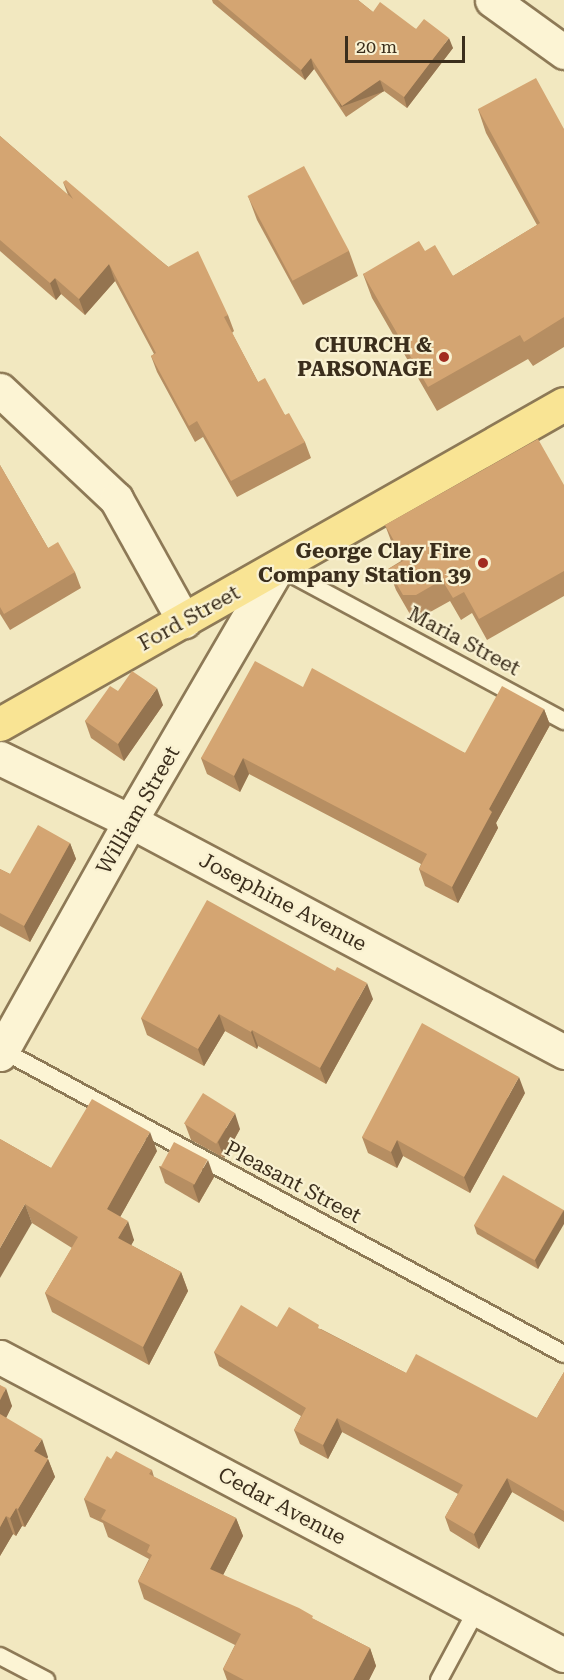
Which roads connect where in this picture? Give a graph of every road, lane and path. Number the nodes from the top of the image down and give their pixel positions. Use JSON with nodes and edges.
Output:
{"nodes":[{"id":1,"x":492,"y":0,"type":"edge"},
{"id":2,"x":561,"y":46,"type":"edge"},
{"id":3,"x":0,"y":390,"type":"edge"},
{"id":4,"x":564,"y":404,"type":"edge"},
{"id":5,"x":279,"y":567,"type":"junction"},
{"id":6,"x":184,"y":621,"type":"junction"},
{"id":7,"x":564,"y":721,"type":"edge"},
{"id":8,"x":0,"y":724,"type":"edge"},
{"id":9,"x":0,"y":758,"type":"edge"},
{"id":10,"x":130,"y":821,"type":"junction"},
{"id":11,"x":1,"y":1051,"type":"edge"},
{"id":12,"x":564,"y":1052,"type":"edge"},
{"id":13,"x":564,"y":1354,"type":"edge"},
{"id":14,"x":0,"y":1357,"type":"edge"},
{"id":15,"x":477,"y":1609,"type":"junction"},
{"id":16,"x":564,"y":1655,"type":"edge"},
{"id":17,"x":0,"y":1656,"type":"edge"},
{"id":18,"x":46,"y":1680,"type":"edge"},
{"id":19,"x":439,"y":1680,"type":"edge"}],
"edges":[{"from":1,"to":2,"type":"street"},
{"from":3,"to":6,"type":"street"},
{"from":4,"to":5,"type":"main road","name":"Ford Street"},
{"from":5,"to":6,"type":"main road","name":"Ford Street"},
{"from":5,"to":7,"type":"lane","name":"Maria Street"},
{"from":5,"to":10,"type":"street","name":"William Street"},
{"from":6,"to":8,"type":"main road","name":"Ford Street"},
{"from":9,"to":10,"type":"street","name":"Josephine Avenue"},
{"from":10,"to":11,"type":"street","name":"William Street"},
{"from":10,"to":12,"type":"street","name":"Josephine Avenue"},
{"from":11,"to":13,"type":"lane","name":"Pleasant Street"},
{"from":14,"to":15,"type":"street","name":"Cedar Avenue"},
{"from":15,"to":16,"type":"street","name":"Cedar Avenue"},
{"from":15,"to":19,"type":"lane"},
{"from":17,"to":18,"type":"lane"}]}
